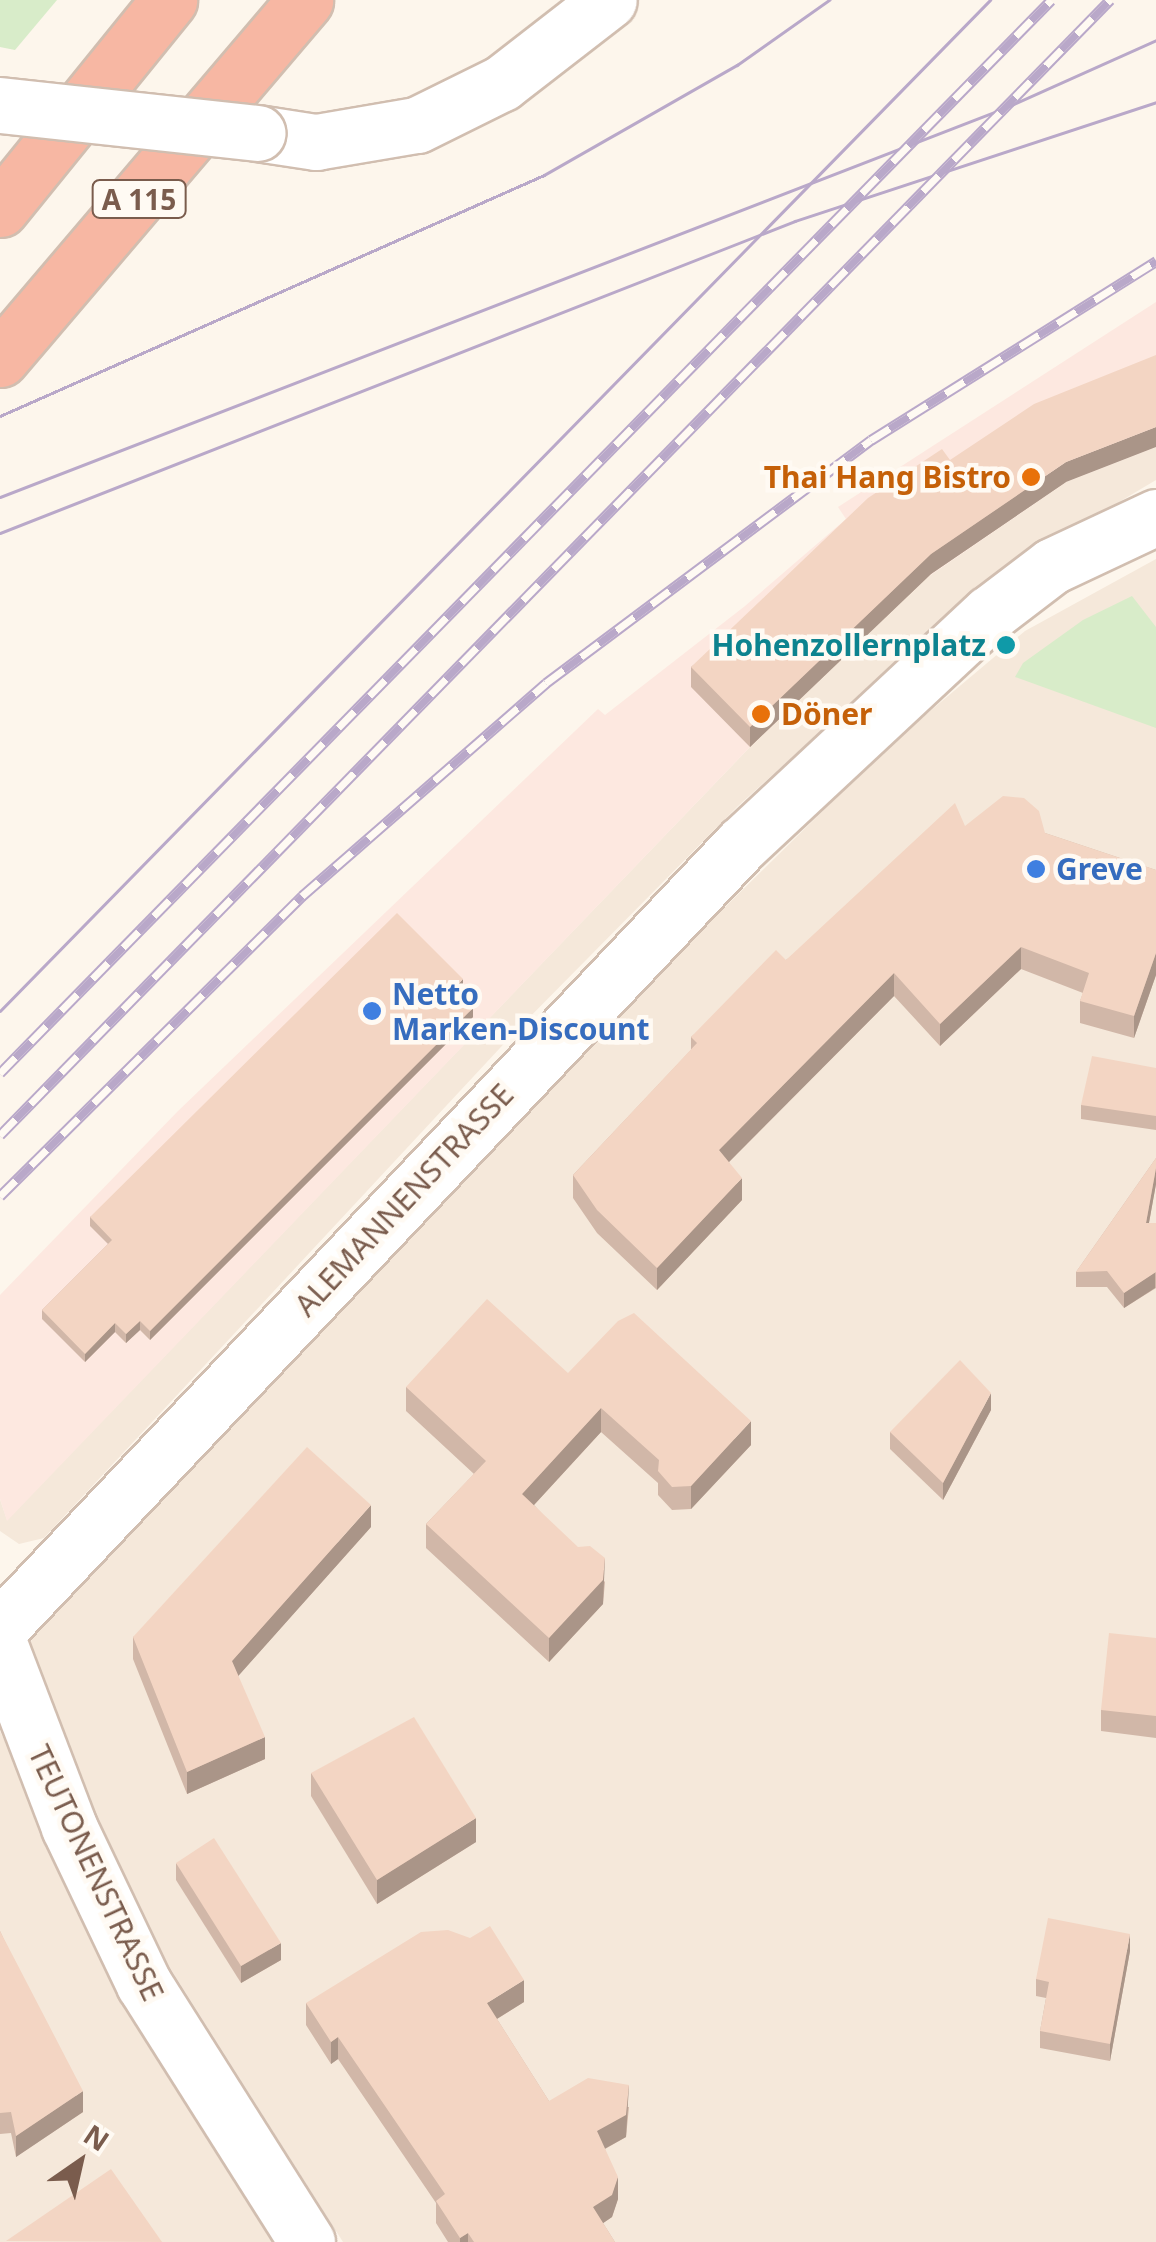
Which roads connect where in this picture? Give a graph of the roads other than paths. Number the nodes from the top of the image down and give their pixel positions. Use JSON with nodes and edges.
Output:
{"nodes":[{"id":1,"x":169,"y":0,"type":"edge"},
{"id":2,"x":306,"y":0,"type":"edge"},
{"id":3,"x":609,"y":0,"type":"edge"},
{"id":4,"x":0,"y":105,"type":"edge"},
{"id":5,"x":0,"y":209,"type":"edge"},
{"id":6,"x":0,"y":359,"type":"edge"},
{"id":7,"x":1156,"y":517,"type":"edge"},
{"id":8,"x":0,"y":1628,"type":"edge"},
{"id":9,"x":0,"y":1646,"type":"edge"},
{"id":10,"x":308,"y":2242,"type":"edge"}],
"edges":[{"from":1,"to":5,"type":"highway"},
{"from":2,"to":6,"type":"highway","number":"A 115"},
{"from":3,"to":4,"type":"street","bridge":true},
{"from":7,"to":8,"type":"street","name":"ALEMANNENSTRASSE"},
{"from":9,"to":10,"type":"street","name":"TEUTONENSTRASSE"}]}
